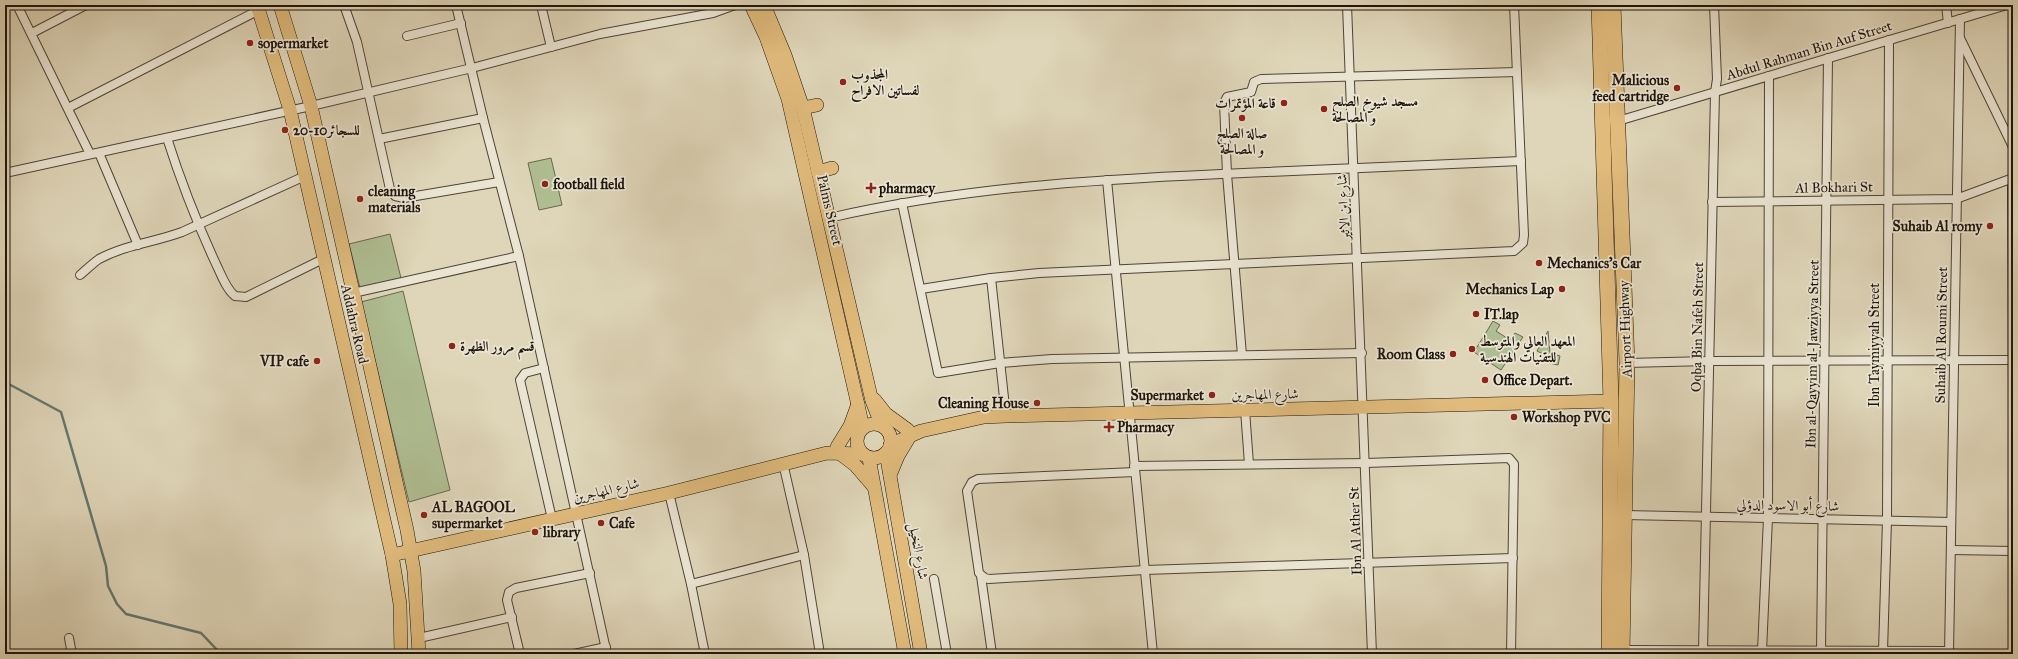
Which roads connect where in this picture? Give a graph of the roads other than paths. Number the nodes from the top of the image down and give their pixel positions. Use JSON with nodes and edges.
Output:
{"nodes":[{"id":1,"x":17,"y":5,"type":"edge"},
{"id":2,"x":86,"y":5,"type":"edge"},
{"id":3,"x":280,"y":5,"type":"edge"},
{"id":4,"x":344,"y":5,"type":"edge"},
{"id":5,"x":456,"y":5,"type":"edge"},
{"id":6,"x":541,"y":5,"type":"edge"},
{"id":7,"x":735,"y":5,"type":"edge"},
{"id":8,"x":1347,"y":5,"type":"edge"},
{"id":9,"x":1514,"y":5,"type":"edge"},
{"id":10,"x":1599,"y":5,"type":"edge"},
{"id":11,"x":1614,"y":5,"type":"edge"},
{"id":12,"x":1714,"y":5,"type":"edge"},
{"id":13,"x":1946,"y":5,"type":"edge"},
{"id":14,"x":2007,"y":5,"type":"edge"},
{"id":15,"x":757,"y":6,"type":"edge"},
{"id":16,"x":258,"y":7,"type":"edge"},
{"id":17,"x":1960,"y":19,"type":"junction"},
{"id":18,"x":461,"y":23,"type":"junction"},
{"id":19,"x":1948,"y":23,"type":"junction"},
{"id":20,"x":32,"y":33,"type":"junction"},
{"id":21,"x":407,"y":36,"type":"dead end"},
{"id":22,"x":1959,"y":36,"type":"junction"},
{"id":23,"x":1889,"y":40,"type":"junction"},
{"id":24,"x":551,"y":47,"type":"junction"},
{"id":25,"x":1828,"y":58,"type":"junction"},
{"id":26,"x":472,"y":68,"type":"junction"},
{"id":27,"x":1517,"y":72,"type":"junction"},
{"id":28,"x":1351,"y":76,"type":"junction"},
{"id":29,"x":1769,"y":76,"type":"junction"},
{"id":30,"x":369,"y":92,"type":"junction"},
{"id":31,"x":1715,"y":92,"type":"junction"},
{"id":32,"x":817,"y":105,"type":"dead end"},
{"id":33,"x":311,"y":106,"type":"junction"},
{"id":34,"x":68,"y":108,"type":"junction"},
{"id":35,"x":803,"y":108,"type":"junction"},
{"id":36,"x":290,"y":110,"type":"junction"},
{"id":37,"x":483,"y":118,"type":"junction"},
{"id":38,"x":1618,"y":121,"type":"junction"},
{"id":39,"x":167,"y":138,"type":"junction"},
{"id":40,"x":379,"y":139,"type":"junction"},
{"id":41,"x":2013,"y":147,"type":"edge"},
{"id":42,"x":99,"y":153,"type":"junction"},
{"id":43,"x":90,"y":154,"type":"junction"},
{"id":44,"x":1521,"y":161,"type":"junction"},
{"id":45,"x":832,"y":168,"type":"dead end"},
{"id":46,"x":1354,"y":168,"type":"junction"},
{"id":47,"x":818,"y":172,"type":"junction"},
{"id":48,"x":5,"y":173,"type":"edge"},
{"id":49,"x":1227,"y":174,"type":"junction"},
{"id":50,"x":305,"y":176,"type":"junction"},
{"id":51,"x":2012,"y":178,"type":"edge"},
{"id":52,"x":1107,"y":180,"type":"junction"},
{"id":53,"x":499,"y":182,"type":"junction"},
{"id":54,"x":1888,"y":199,"type":"junction"},
{"id":55,"x":1956,"y":199,"type":"junction"},
{"id":56,"x":1826,"y":200,"type":"junction"},
{"id":57,"x":1769,"y":201,"type":"junction"},
{"id":58,"x":1712,"y":202,"type":"junction"},
{"id":59,"x":902,"y":203,"type":"junction"},
{"id":60,"x":829,"y":218,"type":"junction"},
{"id":61,"x":198,"y":225,"type":"junction"},
{"id":62,"x":138,"y":245,"type":"junction"},
{"id":63,"x":519,"y":256,"type":"junction"},
{"id":64,"x":323,"y":259,"type":"junction"},
{"id":65,"x":1358,"y":259,"type":"junction"},
{"id":66,"x":1234,"y":264,"type":"junction"},
{"id":67,"x":1116,"y":270,"type":"junction"},
{"id":68,"x":80,"y":275,"type":"dead end"},
{"id":69,"x":991,"y":278,"type":"junction"},
{"id":70,"x":921,"y":289,"type":"junction"},
{"id":71,"x":353,"y":293,"type":"junction"},
{"id":72,"x":1362,"y":353,"type":"junction"},
{"id":73,"x":1242,"y":355,"type":"junction"},
{"id":74,"x":1124,"y":359,"type":"junction"},
{"id":75,"x":1954,"y":360,"type":"junction"},
{"id":76,"x":2013,"y":360,"type":"edge"},
{"id":77,"x":1709,"y":361,"type":"junction"},
{"id":78,"x":1769,"y":361,"type":"junction"},
{"id":79,"x":1824,"y":362,"type":"junction"},
{"id":80,"x":1886,"y":362,"type":"junction"},
{"id":81,"x":1000,"y":363,"type":"junction"},
{"id":82,"x":1627,"y":363,"type":"junction"},
{"id":83,"x":544,"y":368,"type":"junction"},
{"id":84,"x":2013,"y":386,"type":"edge"},
{"id":85,"x":870,"y":392,"type":"junction"},
{"id":86,"x":1611,"y":401,"type":"junction"},
{"id":87,"x":858,"y":403,"type":"junction"},
{"id":88,"x":1364,"y":407,"type":"junction"},
{"id":89,"x":1245,"y":410,"type":"junction"},
{"id":90,"x":1129,"y":413,"type":"junction"},
{"id":91,"x":1006,"y":416,"type":"junction"},
{"id":92,"x":884,"y":427,"type":"junction"},
{"id":93,"x":860,"y":431,"type":"junction"},
{"id":94,"x":913,"y":432,"type":"junction"},
{"id":95,"x":888,"y":450,"type":"junction"},
{"id":96,"x":834,"y":451,"type":"junction"},
{"id":97,"x":866,"y":456,"type":"junction"},
{"id":98,"x":783,"y":463,"type":"junction"},
{"id":99,"x":1249,"y":464,"type":"junction"},
{"id":100,"x":1366,"y":464,"type":"junction"},
{"id":101,"x":1135,"y":469,"type":"junction"},
{"id":102,"x":890,"y":477,"type":"junction"},
{"id":103,"x":875,"y":488,"type":"junction"},
{"id":104,"x":669,"y":493,"type":"junction"},
{"id":105,"x":576,"y":514,"type":"junction"},
{"id":106,"x":1625,"y":515,"type":"junction"},
{"id":107,"x":1706,"y":517,"type":"junction"},
{"id":108,"x":1768,"y":518,"type":"junction"},
{"id":109,"x":552,"y":519,"type":"junction"},
{"id":110,"x":1822,"y":519,"type":"junction"},
{"id":111,"x":1886,"y":520,"type":"junction"},
{"id":112,"x":1951,"y":522,"type":"junction"},
{"id":113,"x":411,"y":550,"type":"junction"},
{"id":114,"x":1951,"y":550,"type":"junction"},
{"id":115,"x":2013,"y":551,"type":"edge"},
{"id":116,"x":392,"y":555,"type":"junction"},
{"id":117,"x":804,"y":555,"type":"junction"},
{"id":118,"x":1513,"y":558,"type":"junction"},
{"id":119,"x":1369,"y":563,"type":"junction"},
{"id":120,"x":1145,"y":570,"type":"junction"},
{"id":121,"x":590,"y":573,"type":"junction"},
{"id":122,"x":981,"y":576,"type":"junction"},
{"id":123,"x":934,"y":579,"type":"dead end"},
{"id":124,"x":691,"y":584,"type":"junction"},
{"id":125,"x":512,"y":617,"type":"junction"},
{"id":126,"x":69,"y":638,"type":"dead end"},
{"id":127,"x":420,"y":638,"type":"junction"},
{"id":128,"x":1703,"y":650,"type":"junction"},
{"id":129,"x":1762,"y":650,"type":"junction"},
{"id":130,"x":606,"y":651,"type":"edge"},
{"id":131,"x":1821,"y":651,"type":"junction"},
{"id":132,"x":1883,"y":651,"type":"junction"},
{"id":133,"x":1949,"y":652,"type":"edge"},
{"id":134,"x":1618,"y":653,"type":"edge"},
{"id":135,"x":72,"y":654,"type":"edge"},
{"id":136,"x":401,"y":654,"type":"edge"},
{"id":137,"x":419,"y":654,"type":"edge"},
{"id":138,"x":520,"y":654,"type":"edge"},
{"id":139,"x":574,"y":654,"type":"edge"},
{"id":140,"x":705,"y":654,"type":"edge"},
{"id":141,"x":820,"y":654,"type":"edge"},
{"id":142,"x":905,"y":654,"type":"edge"},
{"id":143,"x":921,"y":654,"type":"edge"},
{"id":144,"x":947,"y":654,"type":"edge"},
{"id":145,"x":992,"y":654,"type":"edge"},
{"id":146,"x":1153,"y":654,"type":"edge"},
{"id":147,"x":1372,"y":654,"type":"edge"},
{"id":148,"x":1511,"y":654,"type":"edge"}],
"edges":[{"from":1,"to":20,"type":"street"},
{"from":2,"to":20,"type":"street"},
{"from":3,"to":33,"type":"main road","name":"Addahra Road"},
{"from":4,"to":30,"type":"street"},
{"from":5,"to":18,"type":"street"},
{"from":6,"to":24,"type":"street"},
{"from":7,"to":24,"type":"street"},
{"from":8,"to":28,"type":"street","name":"شارع ابن الاثير"},
{"from":9,"to":27,"type":"street"},
{"from":10,"to":86,"type":"highway","name":"Airport Highway"},
{"from":11,"to":38,"type":"highway","name":"Airport Highway"},
{"from":12,"to":31,"type":"street","name":"Oqba Bin Nafeh Street"},
{"from":13,"to":19,"type":"street"},
{"from":14,"to":17,"type":"street","name":"Abdul Rahman Bin Auf Street"},
{"from":15,"to":35,"type":"main road","name":"Palms Street"},
{"from":15,"to":87,"type":"main road","name":"Palms Street"},
{"from":16,"to":34,"type":"street"},
{"from":16,"to":36,"type":"main road","name":"Addahra Road"},
{"from":17,"to":19,"type":"street","name":"Abdul Rahman Bin Auf Street"},
{"from":17,"to":22,"type":"street","name":"Suhaib Al Roumi Street"},
{"from":18,"to":21,"type":"street"},
{"from":18,"to":26,"type":"street"},
{"from":19,"to":23,"type":"street","name":"Abdul Rahman Bin Auf Street"},
{"from":20,"to":34,"type":"street"},
{"from":22,"to":41,"type":"street"},
{"from":22,"to":55,"type":"street","name":"Suhaib Al Roumi Street"},
{"from":23,"to":25,"type":"street","name":"Abdul Rahman Bin Auf Street"},
{"from":23,"to":54,"type":"street","name":"Ibn Taymiyyah Street"},
{"from":24,"to":26,"type":"street"},
{"from":25,"to":29,"type":"street","name":"Abdul Rahman Bin Auf Street"},
{"from":25,"to":56,"type":"street","name":"Ibn al-Qayyim al-Jawziyya Street"},
{"from":26,"to":30,"type":"street"},
{"from":26,"to":37,"type":"street"},
{"from":27,"to":28,"type":"street"},
{"from":27,"to":44,"type":"street"},
{"from":28,"to":46,"type":"street","name":"شارع ابن الاثير"},
{"from":28,"to":49,"type":"street"},
{"from":29,"to":31,"type":"street","name":"Abdul Rahman Bin Auf Street"},
{"from":29,"to":57,"type":"street"},
{"from":30,"to":33,"type":"street"},
{"from":30,"to":40,"type":"street"},
{"from":31,"to":38,"type":"street","name":"Abdul Rahman Bin Auf Street"},
{"from":31,"to":58,"type":"street","name":"Oqba Bin Nafeh Street"},
{"from":32,"to":35,"type":"main road"},
{"from":33,"to":36,"type":"street"},
{"from":33,"to":71,"type":"main road","name":"Addahra Road"},
{"from":34,"to":43,"type":"street"},
{"from":35,"to":47,"type":"main road","name":"Palms Street"},
{"from":36,"to":39,"type":"street"},
{"from":36,"to":50,"type":"main road","name":"Addahra Road"},
{"from":37,"to":40,"type":"street"},
{"from":37,"to":53,"type":"street"},
{"from":38,"to":82,"type":"highway","name":"Airport Highway"},
{"from":39,"to":42,"type":"street"},
{"from":39,"to":61,"type":"street"},
{"from":40,"to":53,"type":"street"},
{"from":42,"to":43,"type":"street"},
{"from":42,"to":62,"type":"street"},
{"from":43,"to":48,"type":"street"},
{"from":44,"to":46,"type":"street"},
{"from":44,"to":65,"type":"street"},
{"from":45,"to":47,"type":"main road"},
{"from":46,"to":49,"type":"street"},
{"from":46,"to":65,"type":"street","name":"شارع ابن الاثير"},
{"from":47,"to":60,"type":"main road","name":"Palms Street"},
{"from":49,"to":52,"type":"street"},
{"from":49,"to":66,"type":"street"},
{"from":50,"to":61,"type":"street"},
{"from":50,"to":64,"type":"main road","name":"Addahra Road"},
{"from":51,"to":55,"type":"street","name":"Al Bokhari St"},
{"from":51,"to":76,"type":"street"},
{"from":52,"to":59,"type":"street"},
{"from":52,"to":67,"type":"street"},
{"from":53,"to":63,"type":"street"},
{"from":54,"to":55,"type":"street","name":"Al Bokhari St"},
{"from":54,"to":56,"type":"street","name":"Al Bokhari St"},
{"from":54,"to":80,"type":"street","name":"Ibn Taymiyyah Street"},
{"from":55,"to":75,"type":"street","name":"Suhaib Al Roumi Street"},
{"from":56,"to":57,"type":"street","name":"Al Bokhari St"},
{"from":56,"to":79,"type":"street","name":"Ibn al-Qayyim al-Jawziyya Street"},
{"from":57,"to":58,"type":"street","name":"Al Bokhari St"},
{"from":57,"to":78,"type":"street"},
{"from":58,"to":77,"type":"street","name":"Oqba Bin Nafeh Street"},
{"from":59,"to":60,"type":"street"},
{"from":59,"to":70,"type":"street"},
{"from":60,"to":85,"type":"main road","name":"Palms Street"},
{"from":61,"to":62,"type":"street"},
{"from":61,"to":64,"type":"street"},
{"from":62,"to":68,"type":"street"},
{"from":63,"to":71,"type":"street"},
{"from":63,"to":83,"type":"street"},
{"from":64,"to":116,"type":"main road","name":"Addahra Road"},
{"from":65,"to":66,"type":"street"},
{"from":65,"to":72,"type":"street","name":"شارع ابن الاثير"},
{"from":66,"to":67,"type":"street"},
{"from":66,"to":73,"type":"street"},
{"from":67,"to":69,"type":"street"},
{"from":67,"to":74,"type":"street"},
{"from":69,"to":70,"type":"street"},
{"from":69,"to":81,"type":"street"},
{"from":70,"to":81,"type":"street"},
{"from":71,"to":113,"type":"main road","name":"Addahra Road"},
{"from":72,"to":73,"type":"street"},
{"from":72,"to":88,"type":"street","name":"شارع ابن الاثير"},
{"from":73,"to":74,"type":"street"},
{"from":74,"to":81,"type":"street"},
{"from":74,"to":90,"type":"street"},
{"from":75,"to":76,"type":"street"},
{"from":75,"to":80,"type":"street"},
{"from":75,"to":112,"type":"street","name":"Suhaib Al Roumi Street"},
{"from":76,"to":84,"type":"street"},
{"from":77,"to":78,"type":"street"},
{"from":77,"to":82,"type":"street"},
{"from":77,"to":107,"type":"street","name":"Oqba Bin Nafeh Street"},
{"from":78,"to":79,"type":"street"},
{"from":78,"to":108,"type":"street"},
{"from":79,"to":80,"type":"street"},
{"from":79,"to":110,"type":"street","name":"Ibn al-Qayyim al-Jawziyya Street"},
{"from":80,"to":111,"type":"street","name":"Ibn Taymiyyah Street"},
{"from":81,"to":91,"type":"street"},
{"from":82,"to":106,"type":"highway","name":"Airport Highway"},
{"from":83,"to":105,"type":"street"},
{"from":83,"to":109,"type":"street"},
{"from":85,"to":92,"type":"main road","name":"Palms Street"},
{"from":85,"to":94,"type":"main road"},
{"from":86,"to":88,"type":"main road","name":"شارع المهاجرين"},
{"from":86,"to":134,"type":"highway","name":"Airport Highway"},
{"from":87,"to":93,"type":"main road","name":"Palms Street"},
{"from":87,"to":96,"type":"main road"},
{"from":88,"to":89,"type":"main road","name":"شارع المهاجرين"},
{"from":88,"to":100,"type":"street","name":"Ibn Al Ather St"},
{"from":89,"to":90,"type":"main road","name":"شارع المهاجرين"},
{"from":89,"to":99,"type":"street"},
{"from":90,"to":91,"type":"main road","name":"شارع المهاجرين"},
{"from":90,"to":101,"type":"street"},
{"from":91,"to":94,"type":"main road","name":"شارع المهاجرين"},
{"from":92,"to":93,"type":"main road"},
{"from":92,"to":94,"type":"main road","name":"شارع المهاجرين"},
{"from":92,"to":95,"type":"main road"},
{"from":93,"to":96,"type":"main road","name":"شارع المهاجرين"},
{"from":93,"to":97,"type":"main road"},
{"from":94,"to":95,"type":"main road","name":"شارع المهاجرين"},
{"from":94,"to":102,"type":"main road"},
{"from":95,"to":97,"type":"main road"},
{"from":95,"to":102,"type":"main road","name":"شارع النخيل"},
{"from":96,"to":97,"type":"main road","name":"شارع المهاجرين"},
{"from":96,"to":98,"type":"main road","name":"شارع المهاجرين"},
{"from":96,"to":103,"type":"main road"},
{"from":97,"to":103,"type":"main road"},
{"from":98,"to":104,"type":"main road","name":"شارع المهاجرين"},
{"from":98,"to":117,"type":"street"},
{"from":99,"to":100,"type":"street"},
{"from":99,"to":101,"type":"street"},
{"from":100,"to":118,"type":"street"},
{"from":100,"to":119,"type":"street","name":"Ibn Al Ather St"},
{"from":101,"to":120,"type":"street"},
{"from":101,"to":122,"type":"street"},
{"from":102,"to":143,"type":"main road","name":"شارع النخيل"},
{"from":103,"to":142,"type":"main road"},
{"from":104,"to":105,"type":"main road","name":"شارع المهاجرين"},
{"from":104,"to":124,"type":"street"},
{"from":105,"to":109,"type":"main road","name":"شارع المهاجرين"},
{"from":105,"to":121,"type":"street"},
{"from":106,"to":107,"type":"street","name":"شارع أبو الاسود الدؤلي"},
{"from":106,"to":134,"type":"highway","name":"Airport Highway"},
{"from":107,"to":108,"type":"street","name":"شارع أبو الاسود الدؤلي"},
{"from":107,"to":128,"type":"street","name":"Oqba Bin Nafeh Street"},
{"from":108,"to":110,"type":"street","name":"شارع أبو الاسود الدؤلي"},
{"from":108,"to":129,"type":"street"},
{"from":109,"to":113,"type":"main road","name":"شارع المهاجرين"},
{"from":110,"to":111,"type":"street","name":"شارع أبو الاسود الدؤلي"},
{"from":110,"to":131,"type":"street","name":"Ibn al-Qayyim al-Jawziyya Street"},
{"from":111,"to":112,"type":"street","name":"شارع أبو الاسود الدؤلي"},
{"from":111,"to":132,"type":"street","name":"Ibn Taymiyyah Street"},
{"from":112,"to":114,"type":"street","name":"Suhaib Al Roumi Street"},
{"from":113,"to":116,"type":"main road","name":"شارع المهاجرين"},
{"from":113,"to":127,"type":"main road","name":"Addahra Road"},
{"from":114,"to":115,"type":"street"},
{"from":114,"to":133,"type":"street","name":"Suhaib Al Roumi Street"},
{"from":116,"to":136,"type":"main road","name":"Addahra Road"},
{"from":117,"to":124,"type":"street"},
{"from":117,"to":141,"type":"street"},
{"from":118,"to":119,"type":"street"},
{"from":118,"to":148,"type":"street"},
{"from":119,"to":120,"type":"street"},
{"from":119,"to":147,"type":"street","name":"Ibn Al Ather St"},
{"from":120,"to":122,"type":"street"},
{"from":120,"to":146,"type":"street"},
{"from":121,"to":125,"type":"street"},
{"from":121,"to":130,"type":"street"},
{"from":122,"to":145,"type":"street"},
{"from":123,"to":144,"type":"street"},
{"from":124,"to":140,"type":"street"},
{"from":125,"to":127,"type":"street"},
{"from":125,"to":138,"type":"street"},
{"from":126,"to":135,"type":"street"},
{"from":127,"to":137,"type":"main road","name":"Addahra Road"},
{"from":128,"to":129,"type":"street"},
{"from":128,"to":134,"type":"street"},
{"from":129,"to":131,"type":"street"},
{"from":130,"to":139,"type":"street"},
{"from":131,"to":132,"type":"street"},
{"from":132,"to":133,"type":"street"}]}
